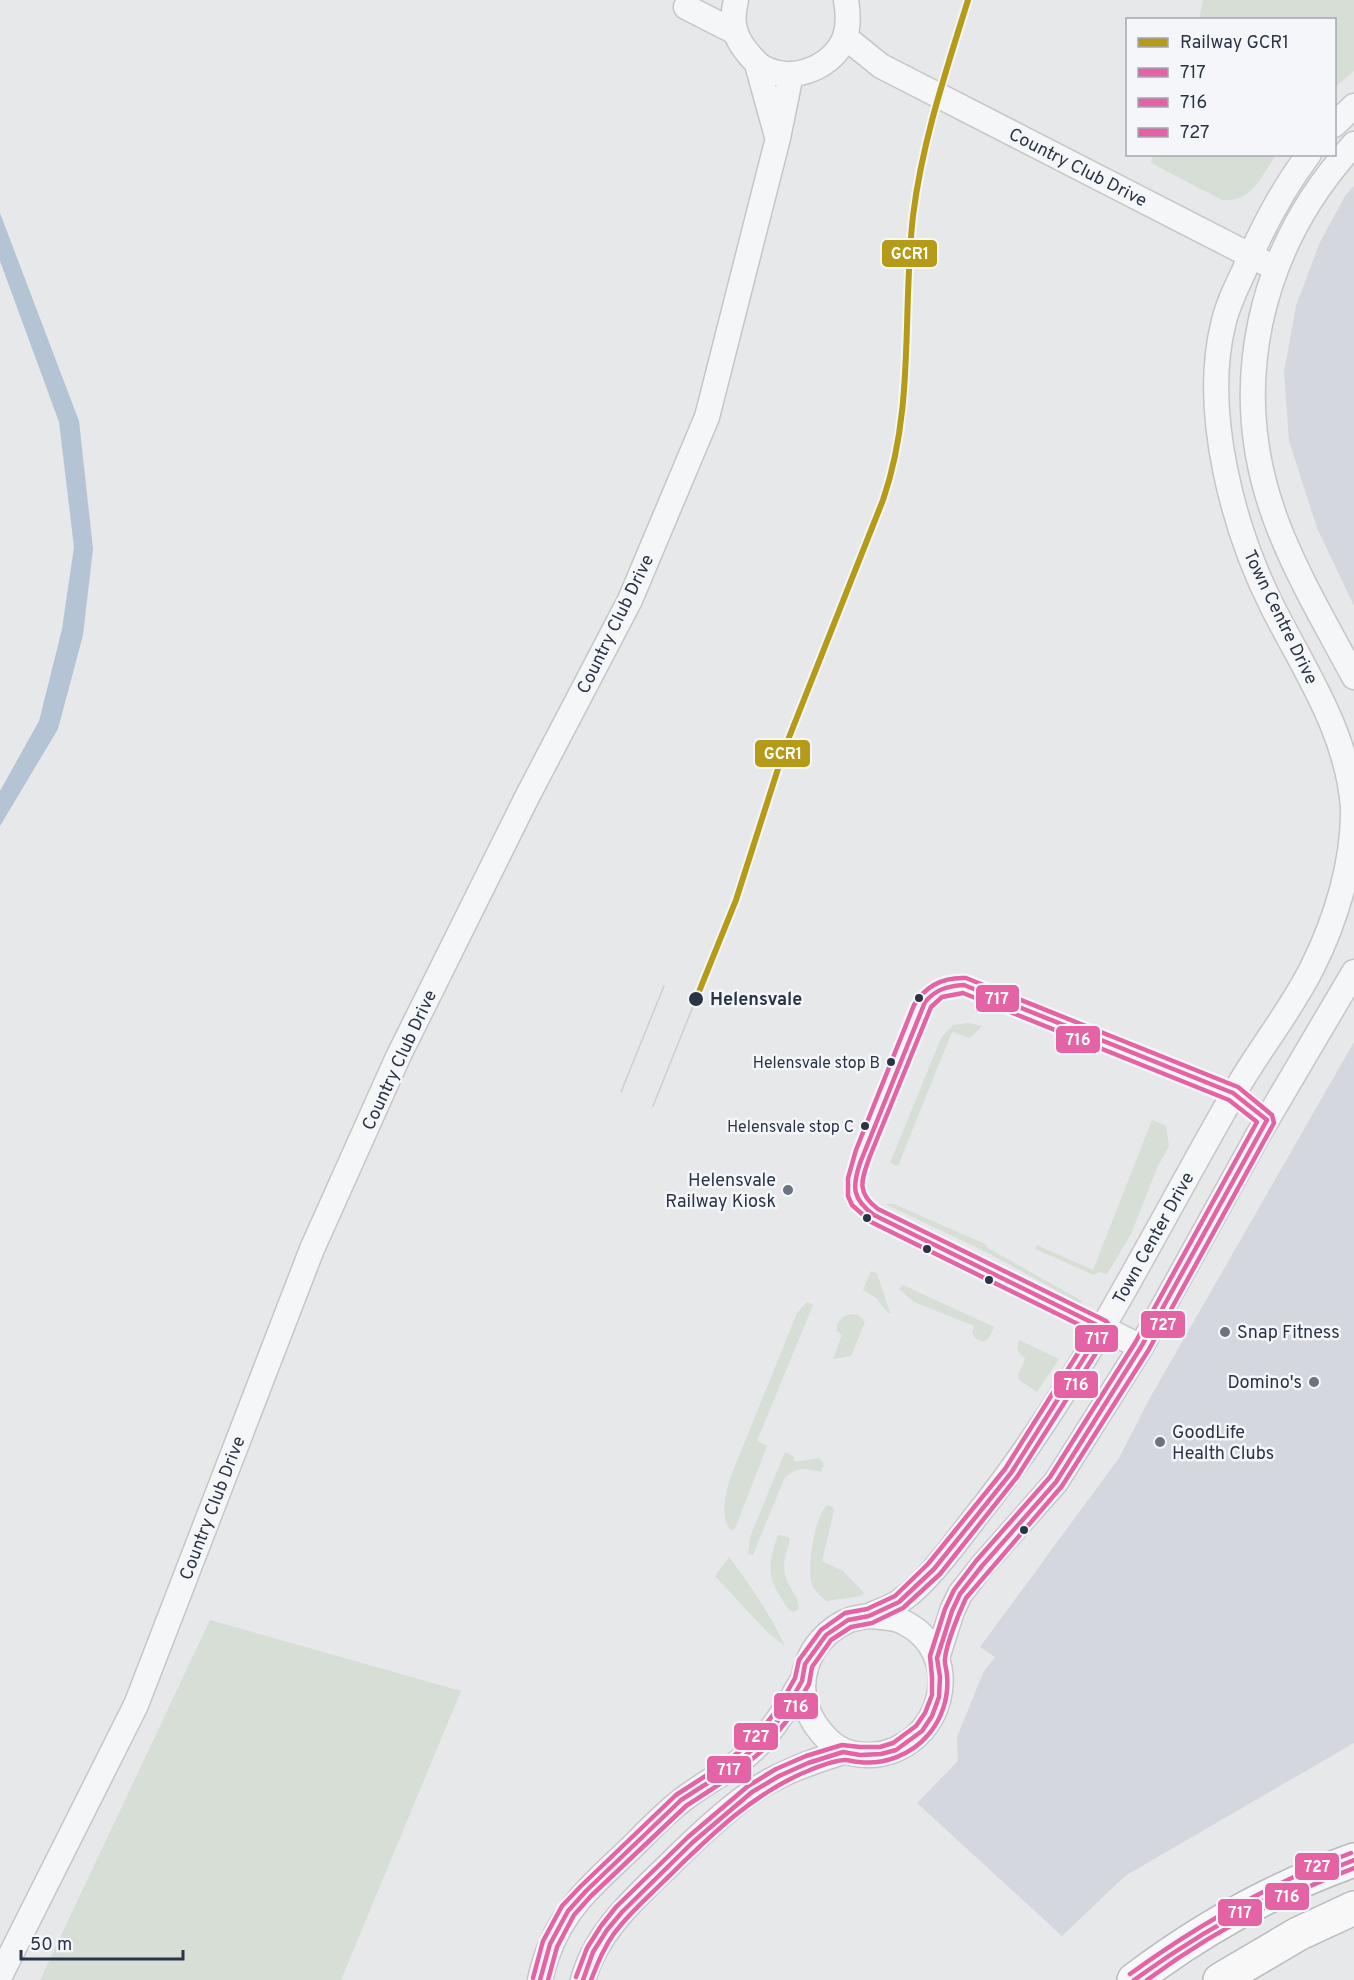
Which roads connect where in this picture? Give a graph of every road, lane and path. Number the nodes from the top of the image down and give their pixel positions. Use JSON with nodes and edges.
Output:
{"nodes":[{"id":1,"x":846,"y":0,"type":"edge"},
{"id":2,"x":735,"y":1,"type":"edge"},
{"id":3,"x":735,"y":32,"type":"junction"},
{"id":4,"x":845,"y":37,"type":"junction"},
{"id":5,"x":827,"y":60,"type":"junction"},
{"id":6,"x":757,"y":64,"type":"junction"},
{"id":7,"x":881,"y":66,"type":"junction"},
{"id":8,"x":791,"y":74,"type":"junction"},
{"id":9,"x":1354,"y":106,"type":"edge"},
{"id":10,"x":1336,"y":124,"type":"edge"},
{"id":11,"x":778,"y":138,"type":"junction"},
{"id":12,"x":1354,"y":144,"type":"edge"},
{"id":13,"x":1308,"y":156,"type":"edge"},
{"id":14,"x":1250,"y":256,"type":"junction"},
{"id":15,"x":1276,"y":267,"type":"junction"},
{"id":16,"x":1354,"y":677,"type":"edge"},
{"id":17,"x":1353,"y":809,"type":"edge"},
{"id":18,"x":1354,"y":972,"type":"edge"},
{"id":19,"x":1103,"y":1328,"type":"junction"},
{"id":20,"x":1141,"y":1347,"type":"junction"},
{"id":21,"x":869,"y":1616,"type":"junction"},
{"id":22,"x":937,"y":1658,"type":"junction"},
{"id":23,"x":802,"y":1681,"type":"junction"},
{"id":24,"x":843,"y":1752,"type":"junction"},
{"id":25,"x":1354,"y":1860,"type":"edge"},
{"id":26,"x":1354,"y":1908,"type":"edge"},
{"id":27,"x":0,"y":1976,"type":"edge"},
{"id":28,"x":540,"y":1980,"type":"edge"},
{"id":29,"x":583,"y":1980,"type":"edge"},
{"id":30,"x":1134,"y":1980,"type":"edge"},
{"id":31,"x":1220,"y":1980,"type":"edge"}],
"edges":[{"from":1,"to":4,"type":"street"},
{"from":2,"to":3,"type":"street"},
{"from":2,"to":3,"type":"street"},
{"from":3,"to":6,"type":"street"},
{"from":4,"to":5,"type":"street"},
{"from":4,"to":7,"type":"street","name":"Country Club Drive"},
{"from":5,"to":7,"type":"street","name":"Country Club Drive"},
{"from":5,"to":8,"type":"street"},
{"from":6,"to":8,"type":"street"},
{"from":6,"to":11,"type":"street"},
{"from":7,"to":14,"type":"street","name":"Country Club Drive"},
{"from":8,"to":11,"type":"street","name":"Country Club Drive"},
{"from":9,"to":10,"type":"street"},
{"from":11,"to":27,"type":"street","name":"Country Club Drive"},
{"from":12,"to":15,"type":"street","name":"Town Centre Drive"},
{"from":13,"to":14,"type":"street","name":"Town Centre Drive"},
{"from":14,"to":15,"type":"street","name":"Country Club Drive"},
{"from":14,"to":17,"type":"street","name":"Town Centre Drive"},
{"from":15,"to":16,"type":"street","name":"Town Centre Drive"},
{"from":17,"to":19,"type":"street","name":"Town Center Drive"},
{"from":18,"to":20,"type":"street"},
{"from":19,"to":20,"type":"street"},
{"from":19,"to":21,"type":"street","name":"Town Center Drive"},
{"from":20,"to":22,"type":"street"},
{"from":21,"to":22,"type":"street"},
{"from":21,"to":23,"type":"street"},
{"from":22,"to":24,"type":"street"},
{"from":23,"to":24,"type":"street"},
{"from":23,"to":28,"type":"street"},
{"from":24,"to":29,"type":"street"},
{"from":25,"to":30,"type":"highway"},
{"from":26,"to":31,"type":"highway"}]}
